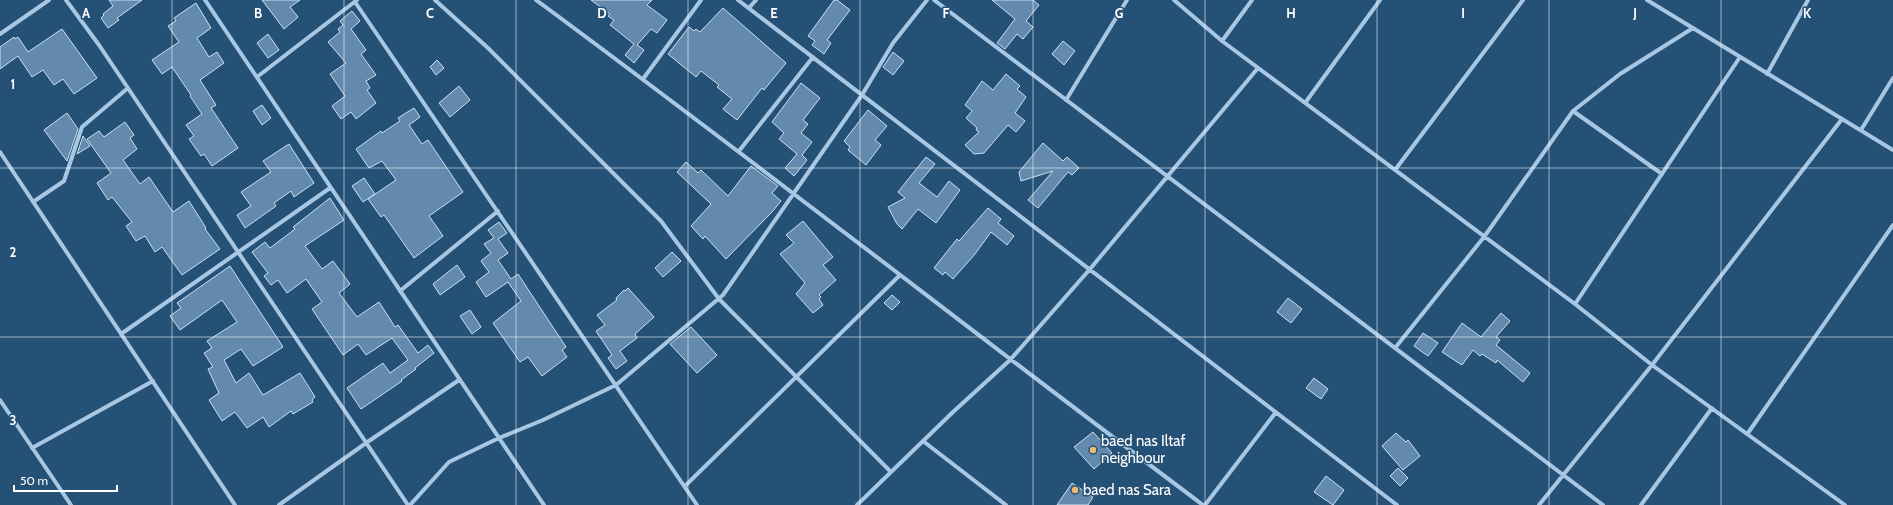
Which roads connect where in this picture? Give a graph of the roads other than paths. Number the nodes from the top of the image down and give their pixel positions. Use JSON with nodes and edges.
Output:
{"nodes":[{"id":1,"x":49,"y":0,"type":"edge"},
{"id":2,"x":66,"y":0,"type":"edge"},
{"id":3,"x":205,"y":0,"type":"edge"},
{"id":4,"x":435,"y":0,"type":"edge"},
{"id":5,"x":536,"y":0,"type":"edge"},
{"id":6,"x":702,"y":0,"type":"edge"},
{"id":7,"x":738,"y":0,"type":"edge"},
{"id":8,"x":756,"y":0,"type":"edge"},
{"id":9,"x":927,"y":0,"type":"edge"},
{"id":10,"x":934,"y":0,"type":"edge"},
{"id":11,"x":1126,"y":0,"type":"edge"},
{"id":12,"x":1174,"y":0,"type":"edge"},
{"id":13,"x":1252,"y":0,"type":"edge"},
{"id":14,"x":1380,"y":0,"type":"edge"},
{"id":15,"x":1523,"y":0,"type":"edge"},
{"id":16,"x":1647,"y":0,"type":"edge"},
{"id":17,"x":1808,"y":0,"type":"edge"},
{"id":18,"x":356,"y":1,"type":"edge"},
{"id":19,"x":749,"y":8,"type":"junction"},
{"id":20,"x":1693,"y":28,"type":"junction"},
{"id":21,"x":0,"y":34,"type":"edge"},
{"id":22,"x":1222,"y":41,"type":"junction"},
{"id":23,"x":813,"y":57,"type":"junction"},
{"id":24,"x":1740,"y":57,"type":"junction"},
{"id":25,"x":1258,"y":68,"type":"junction"},
{"id":26,"x":1768,"y":74,"type":"junction"},
{"id":27,"x":256,"y":77,"type":"junction"},
{"id":28,"x":1893,"y":78,"type":"edge"},
{"id":29,"x":643,"y":79,"type":"junction"},
{"id":30,"x":128,"y":88,"type":"junction"},
{"id":31,"x":862,"y":95,"type":"junction"},
{"id":32,"x":1066,"y":100,"type":"junction"},
{"id":33,"x":1305,"y":103,"type":"junction"},
{"id":34,"x":1573,"y":111,"type":"junction"},
{"id":35,"x":1842,"y":119,"type":"junction"},
{"id":36,"x":1861,"y":130,"type":"junction"},
{"id":37,"x":1893,"y":150,"type":"edge"},
{"id":38,"x":0,"y":152,"type":"edge"},
{"id":39,"x":739,"y":152,"type":"junction"},
{"id":40,"x":1395,"y":170,"type":"junction"},
{"id":41,"x":1662,"y":174,"type":"junction"},
{"id":42,"x":1167,"y":177,"type":"junction"},
{"id":43,"x":330,"y":188,"type":"junction"},
{"id":44,"x":795,"y":194,"type":"junction"},
{"id":45,"x":33,"y":202,"type":"junction"},
{"id":46,"x":498,"y":212,"type":"junction"},
{"id":47,"x":1893,"y":226,"type":"edge"},
{"id":48,"x":1484,"y":237,"type":"junction"},
{"id":49,"x":238,"y":253,"type":"junction"},
{"id":50,"x":1090,"y":269,"type":"junction"},
{"id":51,"x":900,"y":275,"type":"junction"},
{"id":52,"x":400,"y":291,"type":"junction"},
{"id":53,"x":718,"y":299,"type":"junction"},
{"id":54,"x":1575,"y":304,"type":"junction"},
{"id":55,"x":121,"y":334,"type":"junction"},
{"id":56,"x":1395,"y":348,"type":"junction"},
{"id":57,"x":1010,"y":360,"type":"junction"},
{"id":58,"x":1652,"y":365,"type":"junction"},
{"id":59,"x":796,"y":377,"type":"junction"},
{"id":60,"x":460,"y":380,"type":"junction"},
{"id":61,"x":152,"y":381,"type":"junction"},
{"id":62,"x":616,"y":385,"type":"junction"},
{"id":63,"x":1,"y":402,"type":"edge"},
{"id":64,"x":1712,"y":408,"type":"junction"},
{"id":65,"x":1276,"y":412,"type":"junction"},
{"id":66,"x":1748,"y":433,"type":"junction"},
{"id":67,"x":498,"y":438,"type":"junction"},
{"id":68,"x":923,"y":441,"type":"junction"},
{"id":69,"x":366,"y":443,"type":"junction"},
{"id":70,"x":32,"y":448,"type":"junction"},
{"id":71,"x":891,"y":472,"type":"junction"},
{"id":72,"x":1562,"y":474,"type":"junction"},
{"id":73,"x":684,"y":486,"type":"junction"},
{"id":74,"x":71,"y":505,"type":"edge"},
{"id":75,"x":235,"y":505,"type":"edge"},
{"id":76,"x":279,"y":505,"type":"edge"},
{"id":77,"x":409,"y":505,"type":"edge"},
{"id":78,"x":544,"y":505,"type":"edge"},
{"id":79,"x":697,"y":505,"type":"edge"},
{"id":80,"x":857,"y":505,"type":"edge"},
{"id":81,"x":1006,"y":505,"type":"edge"},
{"id":82,"x":1204,"y":505,"type":"edge"},
{"id":83,"x":1397,"y":505,"type":"edge"},
{"id":84,"x":1539,"y":505,"type":"edge"},
{"id":85,"x":1603,"y":505,"type":"edge"},
{"id":86,"x":1641,"y":505,"type":"edge"},
{"id":87,"x":1845,"y":505,"type":"edge"}],
"edges":[{"from":1,"to":21,"type":"street"},
{"from":2,"to":30,"type":"street"},
{"from":3,"to":27,"type":"street"},
{"from":4,"to":53,"type":"street"},
{"from":5,"to":29,"type":"street"},
{"from":6,"to":29,"type":"street"},
{"from":7,"to":19,"type":"street"},
{"from":8,"to":19,"type":"street"},
{"from":9,"to":31,"type":"street"},
{"from":10,"to":32,"type":"street"},
{"from":11,"to":32,"type":"street"},
{"from":12,"to":22,"type":"street"},
{"from":13,"to":22,"type":"street"},
{"from":14,"to":33,"type":"street"},
{"from":15,"to":40,"type":"street"},
{"from":16,"to":20,"type":"street"},
{"from":17,"to":26,"type":"street"},
{"from":18,"to":27,"type":"street"},
{"from":18,"to":46,"type":"street"},
{"from":19,"to":23,"type":"street"},
{"from":20,"to":24,"type":"street"},
{"from":20,"to":34,"type":"street"},
{"from":22,"to":25,"type":"street"},
{"from":23,"to":31,"type":"street"},
{"from":23,"to":39,"type":"street"},
{"from":24,"to":26,"type":"street"},
{"from":24,"to":41,"type":"street"},
{"from":25,"to":33,"type":"street"},
{"from":25,"to":42,"type":"street"},
{"from":26,"to":35,"type":"street"},
{"from":27,"to":43,"type":"street"},
{"from":28,"to":36,"type":"street"},
{"from":29,"to":39,"type":"street"},
{"from":30,"to":45,"type":"street"},
{"from":30,"to":49,"type":"street"},
{"from":31,"to":44,"type":"street"},
{"from":31,"to":50,"type":"street"},
{"from":32,"to":42,"type":"street"},
{"from":33,"to":40,"type":"street"},
{"from":34,"to":41,"type":"street"},
{"from":34,"to":48,"type":"street"},
{"from":35,"to":36,"type":"street"},
{"from":35,"to":58,"type":"street"},
{"from":36,"to":37,"type":"street"},
{"from":38,"to":45,"type":"street"},
{"from":39,"to":44,"type":"street"},
{"from":40,"to":48,"type":"street"},
{"from":41,"to":54,"type":"street"},
{"from":42,"to":50,"type":"street"},
{"from":42,"to":56,"type":"street"},
{"from":43,"to":49,"type":"street"},
{"from":43,"to":52,"type":"street"},
{"from":44,"to":51,"type":"street"},
{"from":44,"to":53,"type":"street"},
{"from":45,"to":55,"type":"street"},
{"from":46,"to":52,"type":"street"},
{"from":46,"to":62,"type":"street"},
{"from":47,"to":66,"type":"street"},
{"from":48,"to":54,"type":"street"},
{"from":48,"to":56,"type":"street"},
{"from":49,"to":55,"type":"street"},
{"from":49,"to":69,"type":"street"},
{"from":50,"to":57,"type":"street"},
{"from":50,"to":65,"type":"street"},
{"from":51,"to":57,"type":"street"},
{"from":51,"to":59,"type":"street"},
{"from":52,"to":60,"type":"street"},
{"from":53,"to":59,"type":"street"},
{"from":53,"to":62,"type":"street"},
{"from":54,"to":58,"type":"street"},
{"from":55,"to":61,"type":"street"},
{"from":56,"to":72,"type":"street"},
{"from":57,"to":68,"type":"street"},
{"from":57,"to":82,"type":"street"},
{"from":58,"to":64,"type":"street"},
{"from":58,"to":72,"type":"street"},
{"from":59,"to":71,"type":"street"},
{"from":59,"to":73,"type":"street"},
{"from":60,"to":67,"type":"street"},
{"from":60,"to":69,"type":"street"},
{"from":61,"to":70,"type":"street"},
{"from":61,"to":75,"type":"street"},
{"from":62,"to":67,"type":"street"},
{"from":62,"to":73,"type":"street"},
{"from":63,"to":70,"type":"street"},
{"from":64,"to":66,"type":"street"},
{"from":64,"to":86,"type":"street"},
{"from":65,"to":82,"type":"street"},
{"from":65,"to":83,"type":"street"},
{"from":66,"to":87,"type":"street"},
{"from":67,"to":77,"type":"street"},
{"from":67,"to":78,"type":"street"},
{"from":68,"to":71,"type":"street"},
{"from":68,"to":81,"type":"street"},
{"from":69,"to":76,"type":"street"},
{"from":69,"to":77,"type":"street"},
{"from":70,"to":74,"type":"street"},
{"from":71,"to":80,"type":"street"},
{"from":72,"to":84,"type":"street"},
{"from":72,"to":85,"type":"street"},
{"from":73,"to":79,"type":"street"}]}
